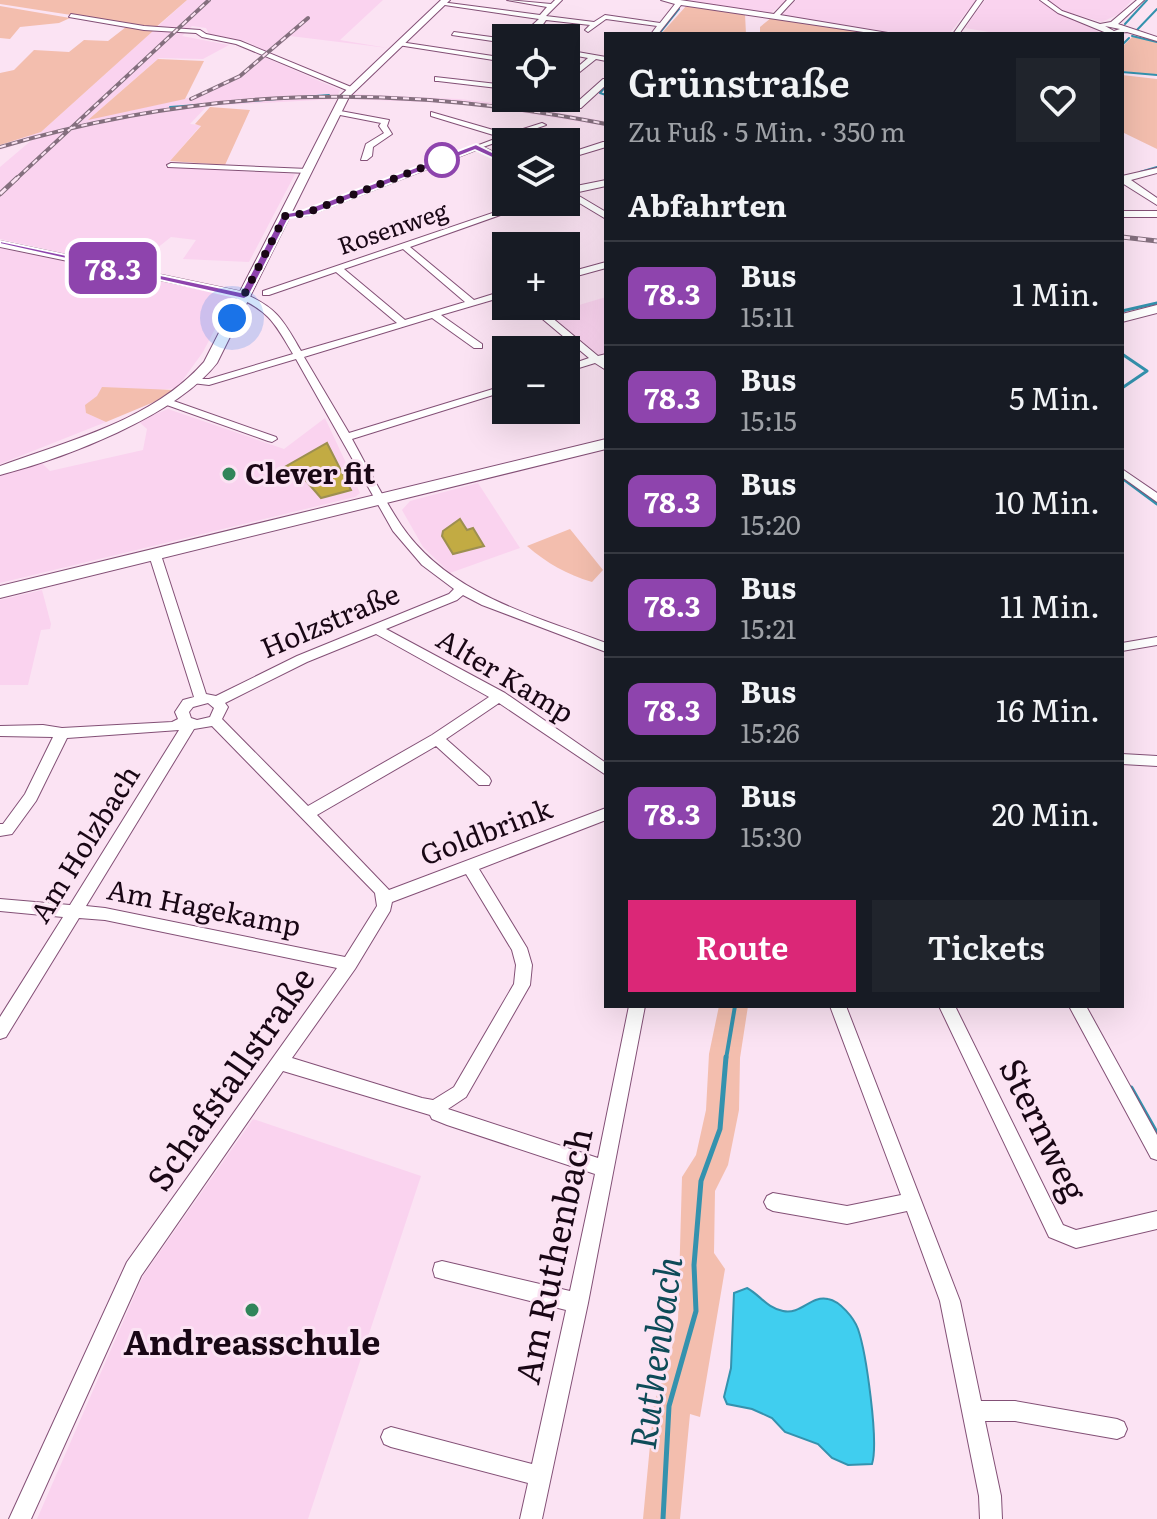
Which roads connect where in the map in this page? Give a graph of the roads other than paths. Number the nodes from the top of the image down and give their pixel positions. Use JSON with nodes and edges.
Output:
{"nodes":[{"id":1,"x":510,"y":0,"type":"edge"},
{"id":2,"x":559,"y":0,"type":"edge"},
{"id":3,"x":664,"y":0,"type":"edge"},
{"id":4,"x":791,"y":0,"type":"edge"},
{"id":5,"x":980,"y":0,"type":"edge"},
{"id":6,"x":1043,"y":0,"type":"edge"},
{"id":7,"x":1141,"y":0,"type":"edge"},
{"id":8,"x":443,"y":2,"type":"edge"},
{"id":9,"x":680,"y":2,"type":"junction"},
{"id":10,"x":553,"y":6,"type":"junction"},
{"id":11,"x":71,"y":16,"type":"dead end"},
{"id":12,"x":775,"y":17,"type":"junction"},
{"id":13,"x":543,"y":18,"type":"junction"},
{"id":14,"x":536,"y":24,"type":"edge"},
{"id":15,"x":595,"y":24,"type":"junction"},
{"id":16,"x":662,"y":25,"type":"junction"},
{"id":17,"x":1113,"y":28,"type":"edge"},
{"id":18,"x":587,"y":31,"type":"dead end"},
{"id":19,"x":656,"y":32,"type":"edge"},
{"id":20,"x":877,"y":32,"type":"edge"},
{"id":21,"x":957,"y":32,"type":"edge"},
{"id":22,"x":454,"y":34,"type":"dead end"},
{"id":23,"x":1154,"y":38,"type":"edge"},
{"id":24,"x":492,"y":39,"type":"edge"},
{"id":25,"x":400,"y":44,"type":"junction"},
{"id":26,"x":580,"y":54,"type":"edge"},
{"id":27,"x":594,"y":57,"type":"junction"},
{"id":28,"x":492,"y":58,"type":"edge"},
{"id":29,"x":604,"y":59,"type":"edge"},
{"id":30,"x":580,"y":69,"type":"edge"},
{"id":31,"x":438,"y":79,"type":"dead end"},
{"id":32,"x":492,"y":80,"type":"edge"},
{"id":33,"x":604,"y":83,"type":"edge"},
{"id":34,"x":488,"y":84,"type":"junction"},
{"id":35,"x":492,"y":85,"type":"edge"},
{"id":36,"x":352,"y":89,"type":"junction"},
{"id":37,"x":604,"y":97,"type":"edge"},
{"id":38,"x":338,"y":112,"type":"junction"},
{"id":39,"x":434,"y":114,"type":"dead end"},
{"id":40,"x":542,"y":125,"type":"dead end"},
{"id":41,"x":532,"y":128,"type":"edge"},
{"id":42,"x":492,"y":132,"type":"edge"},
{"id":43,"x":492,"y":141,"type":"edge"},
{"id":44,"x":604,"y":145,"type":"edge"},
{"id":45,"x":476,"y":147,"type":"junction"},
{"id":46,"x":580,"y":152,"type":"edge"},
{"id":47,"x":492,"y":154,"type":"edge"},
{"id":48,"x":364,"y":158,"type":"dead end"},
{"id":49,"x":171,"y":165,"type":"dead end"},
{"id":50,"x":1157,"y":170,"type":"edge"},
{"id":51,"x":308,"y":171,"type":"junction"},
{"id":52,"x":1124,"y":179,"type":"edge"},
{"id":53,"x":1124,"y":180,"type":"edge"},
{"id":54,"x":604,"y":183,"type":"edge"},
{"id":55,"x":580,"y":188,"type":"edge"},
{"id":56,"x":580,"y":199,"type":"edge"},
{"id":57,"x":1157,"y":202,"type":"edge"},
{"id":58,"x":1124,"y":214,"type":"edge"},
{"id":59,"x":1157,"y":214,"type":"edge"},
{"id":60,"x":604,"y":215,"type":"edge"},
{"id":61,"x":285,"y":216,"type":"junction"},
{"id":62,"x":492,"y":216,"type":"edge"},
{"id":63,"x":0,"y":244,"type":"edge"},
{"id":64,"x":404,"y":246,"type":"junction"},
{"id":65,"x":604,"y":265,"type":"edge"},
{"id":66,"x":338,"y":269,"type":"junction"},
{"id":67,"x":580,"y":270,"type":"edge"},
{"id":68,"x":266,"y":293,"type":"dead end"},
{"id":69,"x":244,"y":296,"type":"junction"},
{"id":70,"x":492,"y":297,"type":"edge"},
{"id":71,"x":472,"y":303,"type":"junction"},
{"id":72,"x":1157,"y":309,"type":"edge"},
{"id":73,"x":433,"y":314,"type":"junction"},
{"id":74,"x":1124,"y":317,"type":"edge"},
{"id":75,"x":550,"y":320,"type":"edge"},
{"id":76,"x":403,"y":323,"type":"junction"},
{"id":77,"x":478,"y":346,"type":"dead end"},
{"id":78,"x":298,"y":355,"type":"junction"},
{"id":79,"x":603,"y":361,"type":"edge"},
{"id":80,"x":580,"y":366,"type":"edge"},
{"id":81,"x":196,"y":381,"type":"junction"},
{"id":82,"x":492,"y":392,"type":"edge"},
{"id":83,"x":168,"y":402,"type":"junction"},
{"id":84,"x":345,"y":438,"type":"junction"},
{"id":85,"x":272,"y":439,"type":"dead end"},
{"id":86,"x":604,"y":444,"type":"edge"},
{"id":87,"x":0,"y":471,"type":"edge"},
{"id":88,"x":1124,"y":474,"type":"edge"},
{"id":89,"x":381,"y":499,"type":"junction"},
{"id":90,"x":1157,"y":499,"type":"edge"},
{"id":91,"x":155,"y":555,"type":"junction"},
{"id":92,"x":462,"y":589,"type":"junction"},
{"id":93,"x":0,"y":592,"type":"edge"},
{"id":94,"x":377,"y":627,"type":"junction"},
{"id":95,"x":1157,"y":641,"type":"edge"},
{"id":96,"x":604,"y":647,"type":"edge"},
{"id":97,"x":1124,"y":647,"type":"edge"},
{"id":98,"x":500,"y":696,"type":"junction"},
{"id":99,"x":201,"y":698,"type":"junction"},
{"id":100,"x":216,"y":710,"type":"junction"},
{"id":101,"x":188,"y":722,"type":"junction"},
{"id":102,"x":0,"y":731,"type":"edge"},
{"id":103,"x":62,"y":733,"type":"junction"},
{"id":104,"x":437,"y":739,"type":"junction"},
{"id":105,"x":1124,"y":759,"type":"edge"},
{"id":106,"x":1157,"y":761,"type":"edge"},
{"id":107,"x":604,"y":769,"type":"edge"},
{"id":108,"x":484,"y":781,"type":"dead end"},
{"id":109,"x":307,"y":814,"type":"junction"},
{"id":110,"x":604,"y":815,"type":"edge"},
{"id":111,"x":0,"y":830,"type":"edge"},
{"id":112,"x":469,"y":866,"type":"junction"},
{"id":113,"x":385,"y":898,"type":"junction"},
{"id":114,"x":0,"y":905,"type":"edge"},
{"id":115,"x":76,"y":910,"type":"junction"},
{"id":116,"x":349,"y":964,"type":"junction"},
{"id":117,"x":637,"y":1008,"type":"edge"},
{"id":118,"x":839,"y":1008,"type":"edge"},
{"id":119,"x":948,"y":1008,"type":"edge"},
{"id":120,"x":1078,"y":1008,"type":"edge"},
{"id":121,"x":0,"y":1032,"type":"edge"},
{"id":122,"x":279,"y":1062,"type":"junction"},
{"id":123,"x":435,"y":1108,"type":"junction"},
{"id":124,"x":1157,"y":1152,"type":"edge"},
{"id":125,"x":605,"y":1169,"type":"junction"},
{"id":126,"x":912,"y":1201,"type":"junction"},
{"id":127,"x":773,"y":1202,"type":"dead end"},
{"id":128,"x":1157,"y":1220,"type":"edge"},
{"id":129,"x":442,"y":1270,"type":"dead end"},
{"id":130,"x":578,"y":1303,"type":"junction"},
{"id":131,"x":972,"y":1411,"type":"junction"},
{"id":132,"x":1117,"y":1429,"type":"dead end"},
{"id":133,"x":391,"y":1437,"type":"dead end"},
{"id":134,"x":540,"y":1476,"type":"junction"},
{"id":135,"x":20,"y":1519,"type":"edge"},
{"id":136,"x":531,"y":1519,"type":"edge"},
{"id":137,"x":991,"y":1519,"type":"edge"}],
"edges":[{"from":1,"to":10,"type":"street"},
{"from":2,"to":10,"type":"street"},
{"from":3,"to":9,"type":"street"},
{"from":4,"to":12,"type":"street"},
{"from":5,"to":21,"type":"street"},
{"from":6,"to":17,"type":"street"},
{"from":7,"to":17,"type":"street"},
{"from":8,"to":13,"type":"street"},
{"from":8,"to":25,"type":"street"},
{"from":9,"to":12,"type":"street"},
{"from":9,"to":16,"type":"street"},
{"from":10,"to":13,"type":"street"},
{"from":11,"to":36,"type":"street"},
{"from":12,"to":20,"type":"street"},
{"from":13,"to":14,"type":"street"},
{"from":13,"to":15,"type":"street"},
{"from":15,"to":16,"type":"street"},
{"from":15,"to":18,"type":"street"},
{"from":16,"to":19,"type":"street"},
{"from":17,"to":23,"type":"street"},
{"from":22,"to":24,"type":"street"},
{"from":25,"to":28,"type":"street"},
{"from":25,"to":36,"type":"street"},
{"from":26,"to":27,"type":"street"},
{"from":27,"to":29,"type":"street"},
{"from":27,"to":30,"type":"street"},
{"from":31,"to":34,"type":"street"},
{"from":32,"to":34,"type":"street"},
{"from":33,"to":37,"type":"street"},
{"from":34,"to":35,"type":"street"},
{"from":36,"to":38,"type":"street"},
{"from":38,"to":48,"type":"street"},
{"from":38,"to":51,"type":"street"},
{"from":39,"to":42,"type":"street"},
{"from":40,"to":41,"type":"street"},
{"from":43,"to":45,"type":"street"},
{"from":44,"to":46,"type":"street"},
{"from":45,"to":47,"type":"street"},
{"from":45,"to":61,"type":"street"},
{"from":49,"to":51,"type":"street"},
{"from":50,"to":52,"type":"street"},
{"from":51,"to":61,"type":"street"},
{"from":53,"to":57,"type":"street"},
{"from":54,"to":55,"type":"street"},
{"from":56,"to":60,"type":"street"},
{"from":58,"to":59,"type":"street"},
{"from":61,"to":69,"type":"street"},
{"from":62,"to":64,"type":"street","name":"Rosenweg"},
{"from":63,"to":69,"type":"street"},
{"from":64,"to":66,"type":"street","name":"Rosenweg"},
{"from":64,"to":71,"type":"street"},
{"from":65,"to":67,"type":"street"},
{"from":66,"to":68,"type":"street","name":"Rosenweg"},
{"from":66,"to":76,"type":"street"},
{"from":69,"to":78,"type":"street"},
{"from":69,"to":81,"type":"street"},
{"from":70,"to":71,"type":"street"},
{"from":71,"to":73,"type":"street"},
{"from":72,"to":74,"type":"main road"},
{"from":73,"to":76,"type":"street"},
{"from":73,"to":77,"type":"street"},
{"from":75,"to":79,"type":"street"},
{"from":76,"to":78,"type":"street"},
{"from":78,"to":81,"type":"street"},
{"from":78,"to":84,"type":"street"},
{"from":79,"to":80,"type":"street"},
{"from":81,"to":83,"type":"street"},
{"from":82,"to":84,"type":"street"},
{"from":83,"to":85,"type":"street"},
{"from":83,"to":87,"type":"street"},
{"from":84,"to":89,"type":"street"},
{"from":86,"to":89,"type":"main road"},
{"from":88,"to":90,"type":"street"},
{"from":89,"to":91,"type":"main road"},
{"from":89,"to":92,"type":"street"},
{"from":91,"to":93,"type":"main road"},
{"from":91,"to":99,"type":"street"},
{"from":92,"to":94,"type":"street","name":"Holzstraße"},
{"from":92,"to":96,"type":"street"},
{"from":94,"to":98,"type":"street","name":"Alter Kamp"},
{"from":94,"to":100,"type":"street","name":"Holzstraße"},
{"from":95,"to":97,"type":"street"},
{"from":98,"to":104,"type":"street"},
{"from":98,"to":107,"type":"street","name":"Alter Kamp"},
{"from":99,"to":100,"type":"street"},
{"from":99,"to":101,"type":"street","name":"Am Holzbach"},
{"from":100,"to":101,"type":"street","name":"Holzstraße"},
{"from":100,"to":109,"type":"street"},
{"from":101,"to":103,"type":"street"},
{"from":101,"to":115,"type":"street","name":"Am Holzbach"},
{"from":102,"to":103,"type":"street"},
{"from":103,"to":111,"type":"street"},
{"from":104,"to":108,"type":"street"},
{"from":104,"to":109,"type":"street"},
{"from":105,"to":106,"type":"street"},
{"from":109,"to":113,"type":"street"},
{"from":110,"to":112,"type":"street","name":"Goldbrink"},
{"from":112,"to":113,"type":"street","name":"Goldbrink"},
{"from":112,"to":123,"type":"street"},
{"from":113,"to":116,"type":"street","name":"Schafstallstraße"},
{"from":114,"to":115,"type":"street","name":"Am Hagekamp"},
{"from":115,"to":116,"type":"street","name":"Am Hagekamp"},
{"from":115,"to":121,"type":"street","name":"Am Holzbach"},
{"from":116,"to":122,"type":"street","name":"Schafstallstraße"},
{"from":117,"to":125,"type":"street","name":"Am Ruthenbach"},
{"from":118,"to":126,"type":"street"},
{"from":119,"to":128,"type":"street","name":"Sternweg"},
{"from":120,"to":124,"type":"street"},
{"from":122,"to":123,"type":"street"},
{"from":122,"to":135,"type":"street","name":"Schafstallstraße"},
{"from":123,"to":125,"type":"street"},
{"from":125,"to":130,"type":"street","name":"Am Ruthenbach"},
{"from":126,"to":127,"type":"street"},
{"from":126,"to":131,"type":"street"},
{"from":129,"to":130,"type":"street"},
{"from":130,"to":134,"type":"street","name":"Am Ruthenbach"},
{"from":131,"to":132,"type":"street"},
{"from":131,"to":137,"type":"street"},
{"from":133,"to":134,"type":"street"},
{"from":134,"to":136,"type":"street","name":"Am Ruthenbach"}]}
